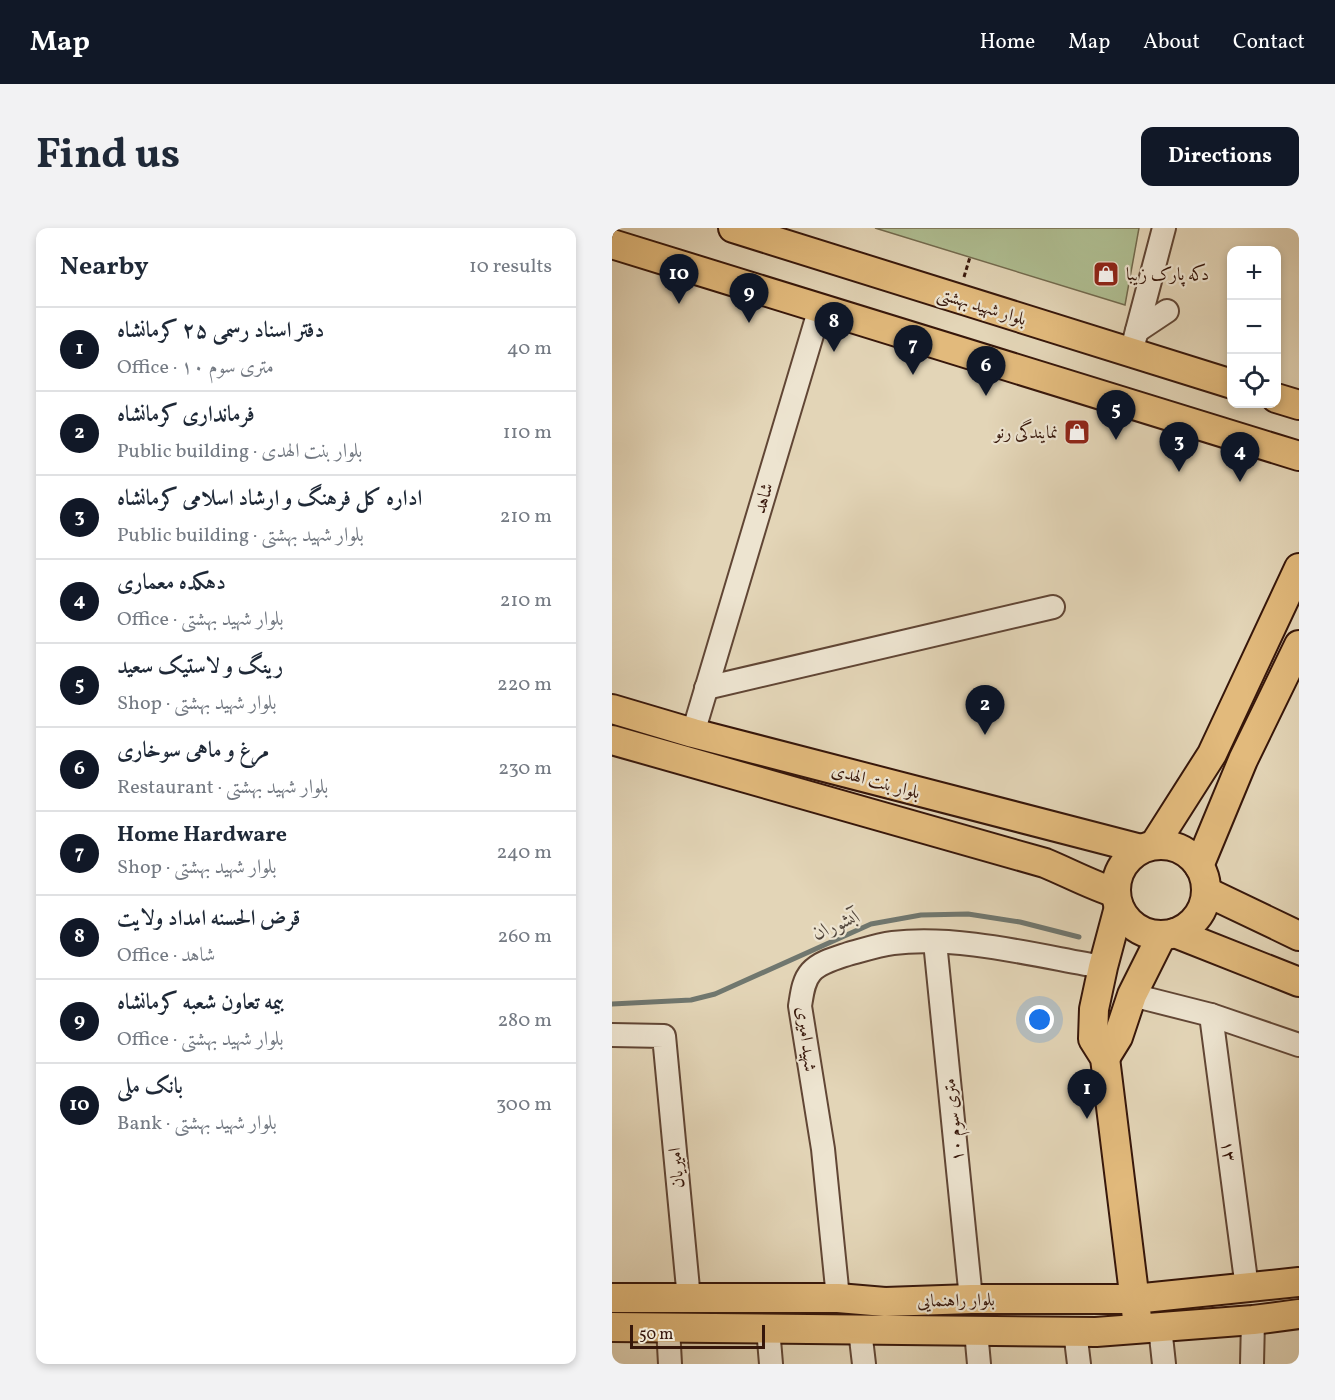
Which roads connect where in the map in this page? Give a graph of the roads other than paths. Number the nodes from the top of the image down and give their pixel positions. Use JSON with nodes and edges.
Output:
{"nodes":[{"id":1,"x":733,"y":228,"type":"edge"},
{"id":2,"x":1164,"y":228,"type":"edge"},
{"id":3,"x":777,"y":235,"type":"edge"},
{"id":4,"x":612,"y":244,"type":"edge"},
{"id":5,"x":820,"y":308,"type":"junction"},
{"id":6,"x":1167,"y":311,"type":"dead end"},
{"id":7,"x":1134,"y":342,"type":"junction"},
{"id":8,"x":1227,"y":382,"type":"edge"},
{"id":9,"x":1281,"y":400,"type":"edge"},
{"id":10,"x":1299,"y":405,"type":"edge"},
{"id":11,"x":1299,"y":456,"type":"edge"},
{"id":12,"x":1299,"y":568,"type":"edge"},
{"id":13,"x":1053,"y":607,"type":"dead end"},
{"id":14,"x":1299,"y":645,"type":"edge"},
{"id":15,"x":706,"y":688,"type":"junction"},
{"id":16,"x":612,"y":709,"type":"edge"},
{"id":17,"x":693,"y":733,"type":"junction"},
{"id":18,"x":612,"y":740,"type":"edge"},
{"id":19,"x":1147,"y":847,"type":"junction"},
{"id":20,"x":1203,"y":878,"type":"junction"},
{"id":21,"x":1117,"y":900,"type":"junction"},
{"id":22,"x":1169,"y":934,"type":"junction"},
{"id":23,"x":1299,"y":936,"type":"edge"},
{"id":24,"x":935,"y":942,"type":"junction"},
{"id":25,"x":1102,"y":967,"type":"junction"},
{"id":26,"x":1299,"y":982,"type":"edge"},
{"id":27,"x":1132,"y":995,"type":"junction"},
{"id":28,"x":1211,"y":1015,"type":"junction"},
{"id":29,"x":612,"y":1035,"type":"edge"},
{"id":30,"x":1299,"y":1045,"type":"edge"},
{"id":31,"x":1105,"y":1058,"type":"junction"},
{"id":32,"x":1299,"y":1282,"type":"edge"},
{"id":33,"x":1247,"y":1287,"type":"junction"},
{"id":34,"x":612,"y":1298,"type":"edge"},
{"id":35,"x":838,"y":1298,"type":"junction"},
{"id":36,"x":689,"y":1299,"type":"junction"},
{"id":37,"x":971,"y":1299,"type":"junction"},
{"id":38,"x":1134,"y":1299,"type":"junction"},
{"id":39,"x":1299,"y":1314,"type":"edge"},
{"id":40,"x":1253,"y":1320,"type":"junction"},
{"id":41,"x":612,"y":1327,"type":"edge"},
{"id":42,"x":668,"y":1327,"type":"junction"},
{"id":43,"x":768,"y":1328,"type":"junction"},
{"id":44,"x":1149,"y":1328,"type":"junction"},
{"id":45,"x":860,"y":1330,"type":"junction"},
{"id":46,"x":976,"y":1331,"type":"junction"},
{"id":47,"x":1076,"y":1331,"type":"junction"},
{"id":48,"x":670,"y":1364,"type":"edge"},
{"id":49,"x":771,"y":1364,"type":"edge"},
{"id":50,"x":864,"y":1364,"type":"edge"},
{"id":51,"x":979,"y":1364,"type":"edge"},
{"id":52,"x":1079,"y":1364,"type":"edge"},
{"id":53,"x":1164,"y":1364,"type":"edge"},
{"id":54,"x":1252,"y":1364,"type":"edge"}],
"edges":[{"from":1,"to":3,"type":"main road","name":"بلوار شهید بهشتی"},
{"from":2,"to":7,"type":"street"},
{"from":3,"to":7,"type":"main road","name":"بلوار شهید بهشتی"},
{"from":4,"to":5,"type":"main road"},
{"from":5,"to":11,"type":"main road"},
{"from":5,"to":15,"type":"street","name":"شاهد"},
{"from":6,"to":7,"type":"street"},
{"from":7,"to":8,"type":"main road","name":"بلوار شهید بهشتی"},
{"from":9,"to":10,"type":"main road"},
{"from":12,"to":19,"type":"main road"},
{"from":13,"to":15,"type":"street"},
{"from":14,"to":20,"type":"main road"},
{"from":15,"to":17,"type":"street","name":"شاهد"},
{"from":16,"to":17,"type":"main road","name":"بلوار بنت الهدی"},
{"from":17,"to":19,"type":"main road","name":"بلوار بنت الهدی"},
{"from":18,"to":21,"type":"main road","name":"بلوار بنت الهدی"},
{"from":19,"to":20,"type":"main road"},
{"from":19,"to":21,"type":"main road"},
{"from":20,"to":22,"type":"main road"},
{"from":20,"to":23,"type":"main road"},
{"from":21,"to":22,"type":"main road"},
{"from":21,"to":25,"type":"main road"},
{"from":22,"to":26,"type":"main road"},
{"from":22,"to":27,"type":"main road"},
{"from":24,"to":25,"type":"street","name":"شهید امیری"},
{"from":24,"to":35,"type":"street","name":"شهید امیری"},
{"from":24,"to":37,"type":"street","name":"۱۰ متری سوم"},
{"from":25,"to":31,"type":"main road"},
{"from":27,"to":28,"type":"street"},
{"from":27,"to":31,"type":"main road"},
{"from":28,"to":30,"type":"street"},
{"from":28,"to":33,"type":"street","name":"۱۳"},
{"from":29,"to":36,"type":"street","name":"امیریان"},
{"from":31,"to":38,"type":"main road"},
{"from":32,"to":33,"type":"main road","name":"بلوار راهنمایی"},
{"from":33,"to":38,"type":"main road","name":"بلوار راهنمایی"},
{"from":34,"to":36,"type":"main road","name":"بلوار راهنمایی"},
{"from":35,"to":36,"type":"main road","name":"بلوار راهنمایی"},
{"from":35,"to":37,"type":"main road","name":"بلوار راهنمایی"},
{"from":37,"to":38,"type":"main road","name":"بلوار راهنمایی"},
{"from":38,"to":44,"type":"main road"},
{"from":39,"to":40,"type":"main road","name":"بلوار راهنمایی"},
{"from":40,"to":44,"type":"main road","name":"بلوار راهنمایی"},
{"from":40,"to":54,"type":"street"},
{"from":41,"to":42,"type":"main road","name":"بلوار راهنمایی"},
{"from":42,"to":43,"type":"main road","name":"بلوار راهنمایی"},
{"from":42,"to":48,"type":"street"},
{"from":43,"to":45,"type":"main road","name":"بلوار راهنمایی"},
{"from":43,"to":49,"type":"street"},
{"from":44,"to":47,"type":"main road","name":"بلوار راهنمایی"},
{"from":44,"to":53,"type":"street"},
{"from":45,"to":46,"type":"main road","name":"بلوار راهنمایی"},
{"from":45,"to":50,"type":"street"},
{"from":46,"to":47,"type":"main road","name":"بلوار راهنمایی"},
{"from":46,"to":51,"type":"street"},
{"from":47,"to":52,"type":"street"}]}
